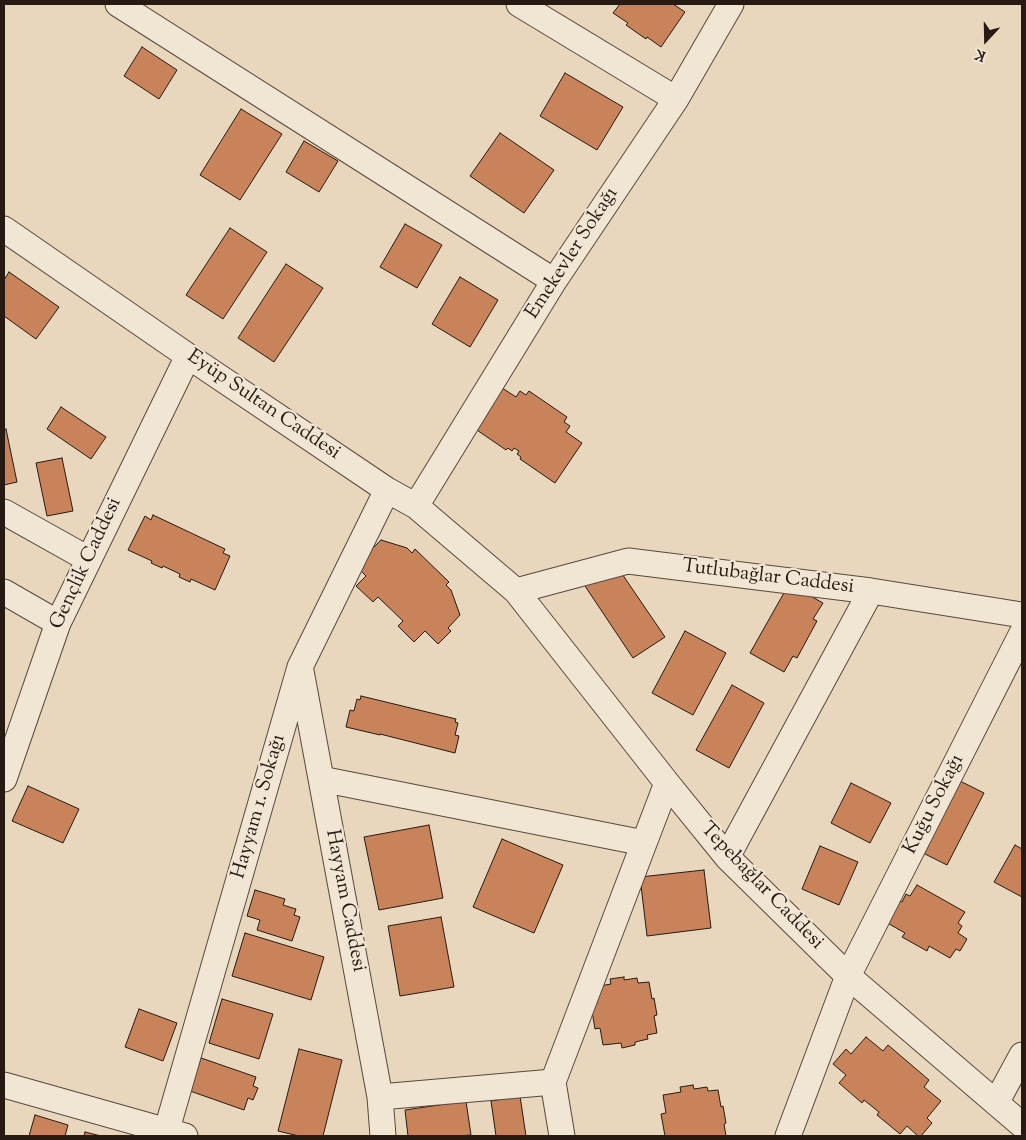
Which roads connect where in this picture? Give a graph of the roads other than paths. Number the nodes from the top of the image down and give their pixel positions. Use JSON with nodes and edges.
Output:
{"nodes":[{"id":1,"x":118,"y":4,"type":"edge"},
{"id":2,"x":519,"y":4,"type":"edge"},
{"id":3,"x":731,"y":4,"type":"edge"},
{"id":4,"x":676,"y":99,"type":"junction"},
{"id":5,"x":4,"y":229,"type":"edge"},
{"id":6,"x":554,"y":281,"type":"junction"},
{"id":7,"x":188,"y":356,"type":"junction"},
{"id":8,"x":388,"y":490,"type":"junction"},
{"id":9,"x":416,"y":506,"type":"junction"},
{"id":10,"x":4,"y":512,"type":"edge"},
{"id":11,"x":88,"y":559,"type":"junction"},
{"id":12,"x":516,"y":591,"type":"junction"},
{"id":13,"x":871,"y":591,"type":"junction"},
{"id":14,"x":4,"y":592,"type":"edge"},
{"id":15,"x":1022,"y":615,"type":"edge"},
{"id":16,"x":58,"y":623,"type":"junction"},
{"id":17,"x":1022,"y":633,"type":"edge"},
{"id":18,"x":300,"y":666,"type":"junction"},
{"id":19,"x":4,"y":779,"type":"edge"},
{"id":20,"x":321,"y":779,"type":"junction"},
{"id":21,"x":666,"y":783,"type":"junction"},
{"id":22,"x":644,"y":843,"type":"junction"},
{"id":23,"x":727,"y":857,"type":"junction"},
{"id":24,"x":848,"y":976,"type":"junction"},
{"id":25,"x":1022,"y":1055,"type":"edge"},
{"id":26,"x":554,"y":1082,"type":"junction"},
{"id":27,"x":4,"y":1085,"type":"edge"},
{"id":28,"x":380,"y":1097,"type":"junction"},
{"id":29,"x":996,"y":1103,"type":"junction"},
{"id":30,"x":1022,"y":1125,"type":"edge"},
{"id":31,"x":172,"y":1135,"type":"edge"},
{"id":32,"x":383,"y":1136,"type":"edge"},
{"id":33,"x":562,"y":1136,"type":"edge"},
{"id":34,"x":788,"y":1136,"type":"edge"}],
"edges":[{"from":1,"to":6,"type":"street"},
{"from":2,"to":4,"type":"street"},
{"from":3,"to":4,"type":"street","name":"Emekevler Sokağı"},
{"from":4,"to":6,"type":"street","name":"Emekevler Sokağı"},
{"from":5,"to":7,"type":"street","name":"Eyüp Sultan Caddesi"},
{"from":6,"to":9,"type":"street","name":"Emekevler Sokağı"},
{"from":7,"to":8,"type":"street","name":"Eyüp Sultan Caddesi"},
{"from":7,"to":11,"type":"street","name":"Gençlik Caddesi"},
{"from":8,"to":9,"type":"street","name":"Eyüp Sultan Caddesi"},
{"from":8,"to":18,"type":"street","name":"Hayyam 1. Sokağı"},
{"from":9,"to":12,"type":"street","name":"Eyüp Sultan Caddesi"},
{"from":10,"to":11,"type":"street"},
{"from":11,"to":16,"type":"street","name":"Gençlik Caddesi"},
{"from":12,"to":13,"type":"street","name":"Tutlubağlar Caddesi"},
{"from":12,"to":21,"type":"street","name":"Tepebağlar Caddesi"},
{"from":13,"to":15,"type":"street","name":"Tutlubağlar Caddesi"},
{"from":13,"to":23,"type":"street"},
{"from":14,"to":16,"type":"street"},
{"from":16,"to":19,"type":"street","name":"Gençlik Caddesi"},
{"from":17,"to":24,"type":"street","name":"Kuğu Sokağı"},
{"from":18,"to":20,"type":"street","name":"Hayyam Caddesi"},
{"from":18,"to":31,"type":"street","name":"Hayyam 1. Sokağı"},
{"from":20,"to":22,"type":"street"},
{"from":20,"to":28,"type":"street","name":"Hayyam Caddesi"},
{"from":21,"to":22,"type":"street"},
{"from":21,"to":23,"type":"street","name":"Tepebağlar Caddesi"},
{"from":22,"to":26,"type":"street"},
{"from":23,"to":24,"type":"street","name":"Tepebağlar Caddesi"},
{"from":24,"to":29,"type":"street","name":"Tepebağlar Caddesi"},
{"from":24,"to":34,"type":"street","name":"Kuğu Sokağı"},
{"from":25,"to":29,"type":"street"},
{"from":26,"to":28,"type":"street"},
{"from":26,"to":33,"type":"street"},
{"from":27,"to":31,"type":"street"},
{"from":28,"to":32,"type":"street","name":"Hayyam Caddesi"},
{"from":29,"to":30,"type":"street","name":"Tepebağlar Caddesi"}]}
